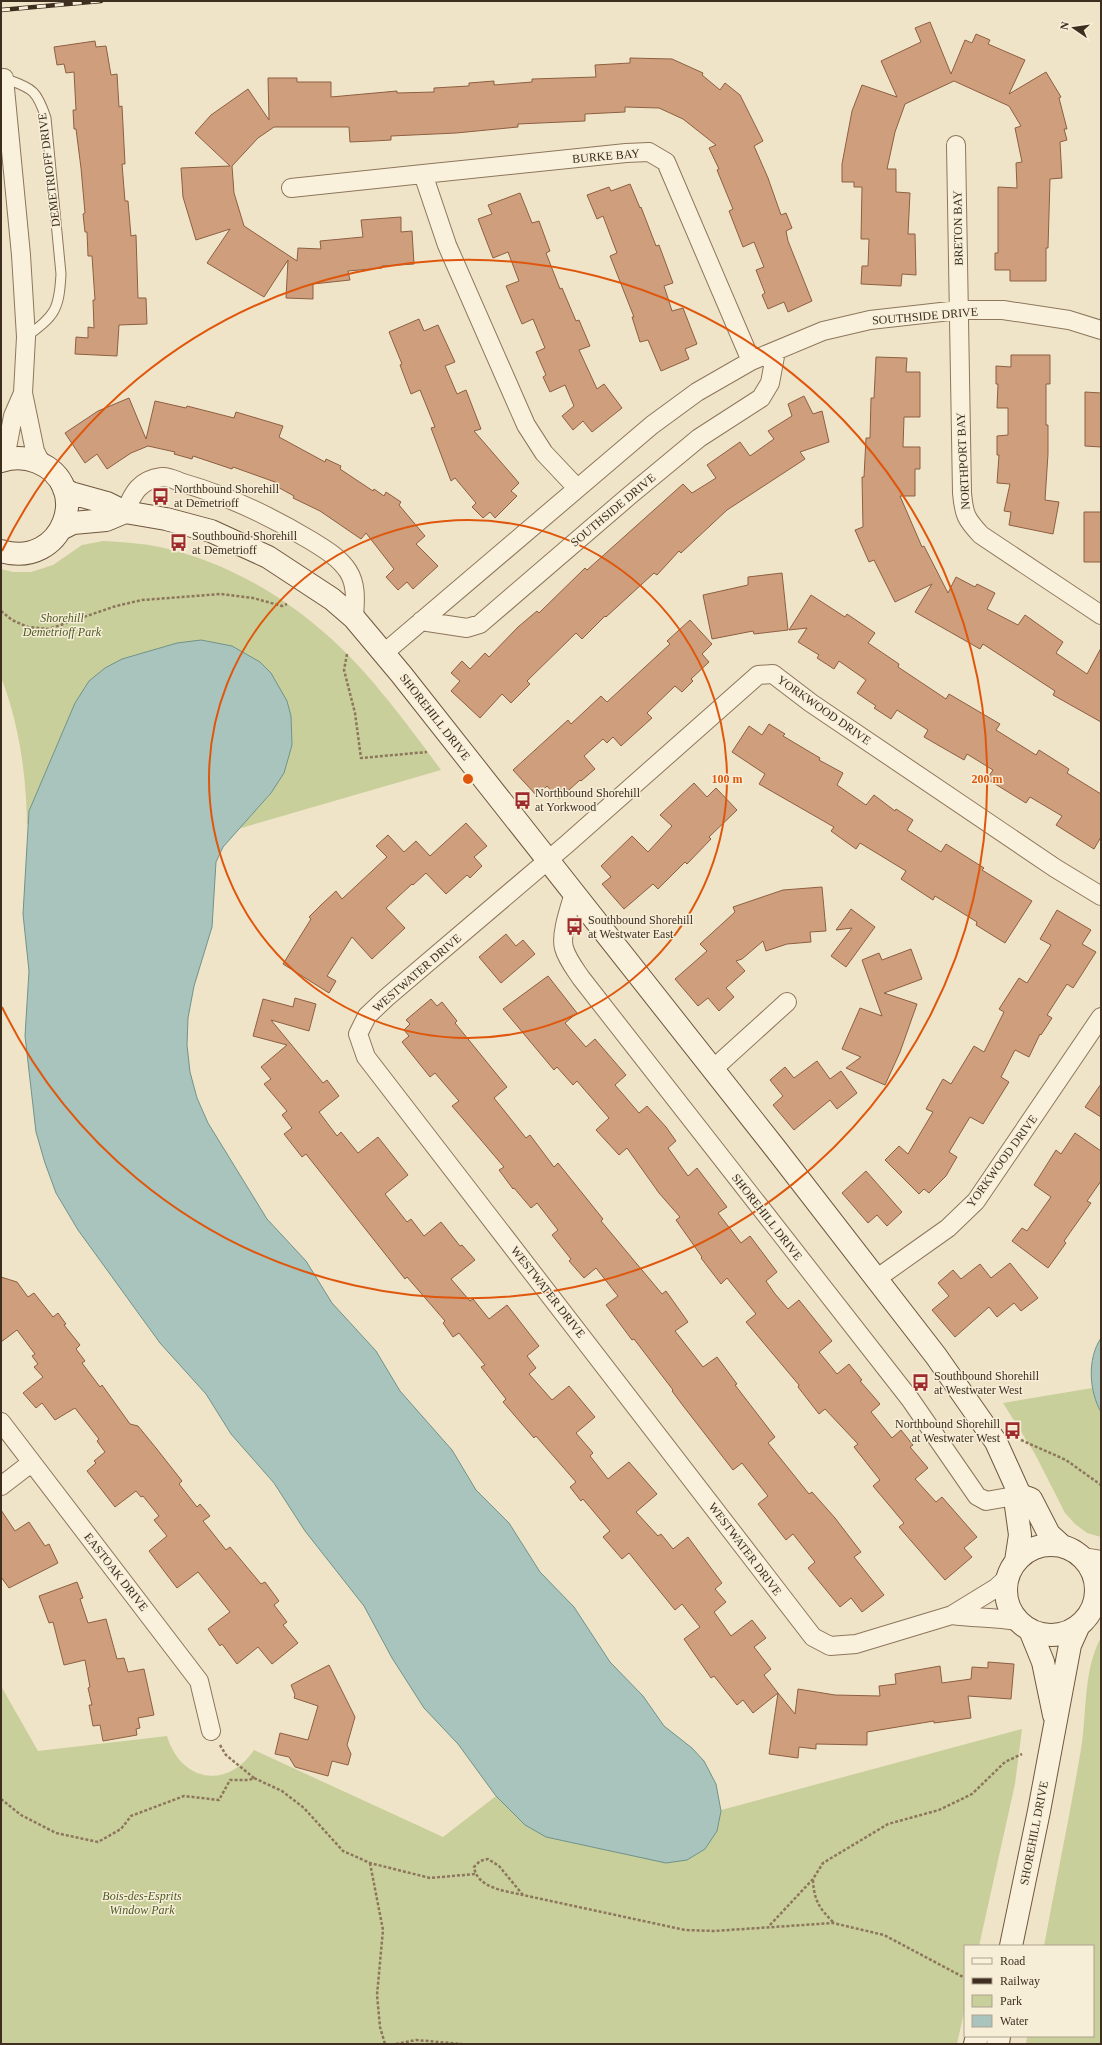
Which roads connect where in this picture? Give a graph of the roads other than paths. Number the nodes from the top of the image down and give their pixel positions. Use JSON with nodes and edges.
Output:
{"nodes":[{"id":1,"x":4,"y":78,"type":"joint"},
{"id":2,"x":956,"y":145,"type":"dead end"},
{"id":3,"x":424,"y":174,"type":"junction"},
{"id":4,"x":291,"y":188,"type":"dead end"},
{"id":5,"x":959,"y":310,"type":"junction"},
{"id":6,"x":1101,"y":330,"type":"edge"},
{"id":7,"x":26,"y":337,"type":"junction"},
{"id":8,"x":776,"y":351,"type":"junction"},
{"id":9,"x":751,"y":360,"type":"junction"},
{"id":10,"x":23,"y":393,"type":"junction"},
{"id":11,"x":1,"y":461,"type":"edge"},
{"id":12,"x":41,"y":463,"type":"junction"},
{"id":13,"x":576,"y":488,"type":"junction"},
{"id":14,"x":64,"y":489,"type":"junction"},
{"id":15,"x":125,"y":512,"type":"junction"},
{"id":16,"x":61,"y":529,"type":"junction"},
{"id":17,"x":1,"y":551,"type":"edge"},
{"id":18,"x":1101,"y":615,"type":"edge"},
{"id":19,"x":354,"y":618,"type":"junction"},
{"id":20,"x":421,"y":621,"type":"junction"},
{"id":21,"x":384,"y":653,"type":"junction"},
{"id":22,"x":548,"y":860,"type":"junction"},
{"id":23,"x":574,"y":893,"type":"junction"},
{"id":24,"x":1101,"y":896,"type":"edge"},
{"id":25,"x":787,"y":1002,"type":"dead end"},
{"id":26,"x":1101,"y":1017,"type":"edge"},
{"id":27,"x":712,"y":1070,"type":"junction"},
{"id":28,"x":876,"y":1279,"type":"junction"},
{"id":29,"x":1,"y":1422,"type":"edge"},
{"id":30,"x":31,"y":1463,"type":"junction"},
{"id":31,"x":1,"y":1486,"type":"edge"},
{"id":32,"x":1020,"y":1495,"type":"junction"},
{"id":33,"x":1061,"y":1545,"type":"junction"},
{"id":34,"x":1092,"y":1559,"type":"edge"},
{"id":35,"x":1012,"y":1569,"type":"junction"},
{"id":36,"x":1098,"y":1598,"type":"edge"},
{"id":37,"x":952,"y":1615,"type":"junction"},
{"id":38,"x":1079,"y":1625,"type":"junction"},
{"id":39,"x":1023,"y":1626,"type":"junction"},
{"id":40,"x":1055,"y":1720,"type":"junction"},
{"id":41,"x":211,"y":1731,"type":"road end"},
{"id":42,"x":1012,"y":1945,"type":"edge"}],
"edges":[{"from":1,"to":7,"type":"street","name":"DEMETRIOFF DRIVE"},
{"from":1,"to":7,"type":"lane","name":"DEMETRIOFF DRIVE"},
{"from":2,"to":5,"type":"street","name":"BRETON BAY"},
{"from":3,"to":4,"type":"street","name":"BURKE BAY"},
{"from":3,"to":9,"type":"street","name":"BURKE BAY"},
{"from":3,"to":13,"type":"street"},
{"from":5,"to":6,"type":"street","name":"SOUTHSIDE DRIVE"},
{"from":5,"to":8,"type":"street","name":"SOUTHSIDE DRIVE"},
{"from":5,"to":18,"type":"street","name":"NORTHPORT BAY"},
{"from":7,"to":10,"type":"street","name":"DEMETRIOFF DRIVE"},
{"from":8,"to":9,"type":"street","name":"SOUTHSIDE DRIVE"},
{"from":8,"to":20,"type":"street","name":"SOUTHSIDE DRIVE"},
{"from":9,"to":13,"type":"street","name":"SOUTHSIDE DRIVE"},
{"from":10,"to":11,"type":"street","name":"DEMETRIOFF DRIVE"},
{"from":10,"to":12,"type":"street","name":"DEMETRIOFF DRIVE"},
{"from":11,"to":12,"type":"street"},
{"from":12,"to":14,"type":"street"},
{"from":13,"to":20,"type":"street","name":"SOUTHSIDE DRIVE"},
{"from":14,"to":15,"type":"street","name":"SHOREHILL DRIVE"},
{"from":14,"to":16,"type":"street"},
{"from":15,"to":16,"type":"street"},
{"from":15,"to":19,"type":"street","name":"SHOREHILL DRIVE"},
{"from":15,"to":19,"type":"street"},
{"from":16,"to":17,"type":"street"},
{"from":19,"to":21,"type":"street","name":"SHOREHILL DRIVE"},
{"from":20,"to":21,"type":"street","name":"SOUTHSIDE DRIVE"},
{"from":21,"to":22,"type":"street","name":"SHOREHILL DRIVE"},
{"from":22,"to":23,"type":"street","name":"SHOREHILL DRIVE"},
{"from":22,"to":24,"type":"street","name":"YORKWOOD DRIVE"},
{"from":22,"to":37,"type":"street","name":"WESTWATER DRIVE"},
{"from":23,"to":27,"type":"street","name":"SHOREHILL DRIVE"},
{"from":23,"to":32,"type":"street","name":"SHOREHILL DRIVE"},
{"from":25,"to":27,"type":"street"},
{"from":26,"to":28,"type":"street","name":"YORKWOOD DRIVE"},
{"from":27,"to":28,"type":"street","name":"SHOREHILL DRIVE"},
{"from":28,"to":32,"type":"street","name":"SHOREHILL DRIVE"},
{"from":29,"to":30,"type":"street","name":"EASTOAK DRIVE"},
{"from":30,"to":31,"type":"street"},
{"from":30,"to":41,"type":"street","name":"EASTOAK DRIVE"},
{"from":32,"to":33,"type":"street","name":"SHOREHILL DRIVE"},
{"from":32,"to":35,"type":"street"},
{"from":33,"to":34,"type":"street"},
{"from":33,"to":35,"type":"street"},
{"from":34,"to":36,"type":"street"},
{"from":35,"to":37,"type":"street","name":"WESTWATER DRIVE"},
{"from":35,"to":39,"type":"street"},
{"from":36,"to":38,"type":"street"},
{"from":37,"to":39,"type":"street","name":"WESTWATER DRIVE"},
{"from":38,"to":39,"type":"street"},
{"from":38,"to":40,"type":"street","name":"SHOREHILL DRIVE"},
{"from":39,"to":40,"type":"street","name":"SHOREHILL DRIVE"},
{"from":40,"to":42,"type":"street","name":"SHOREHILL DRIVE"}]}
